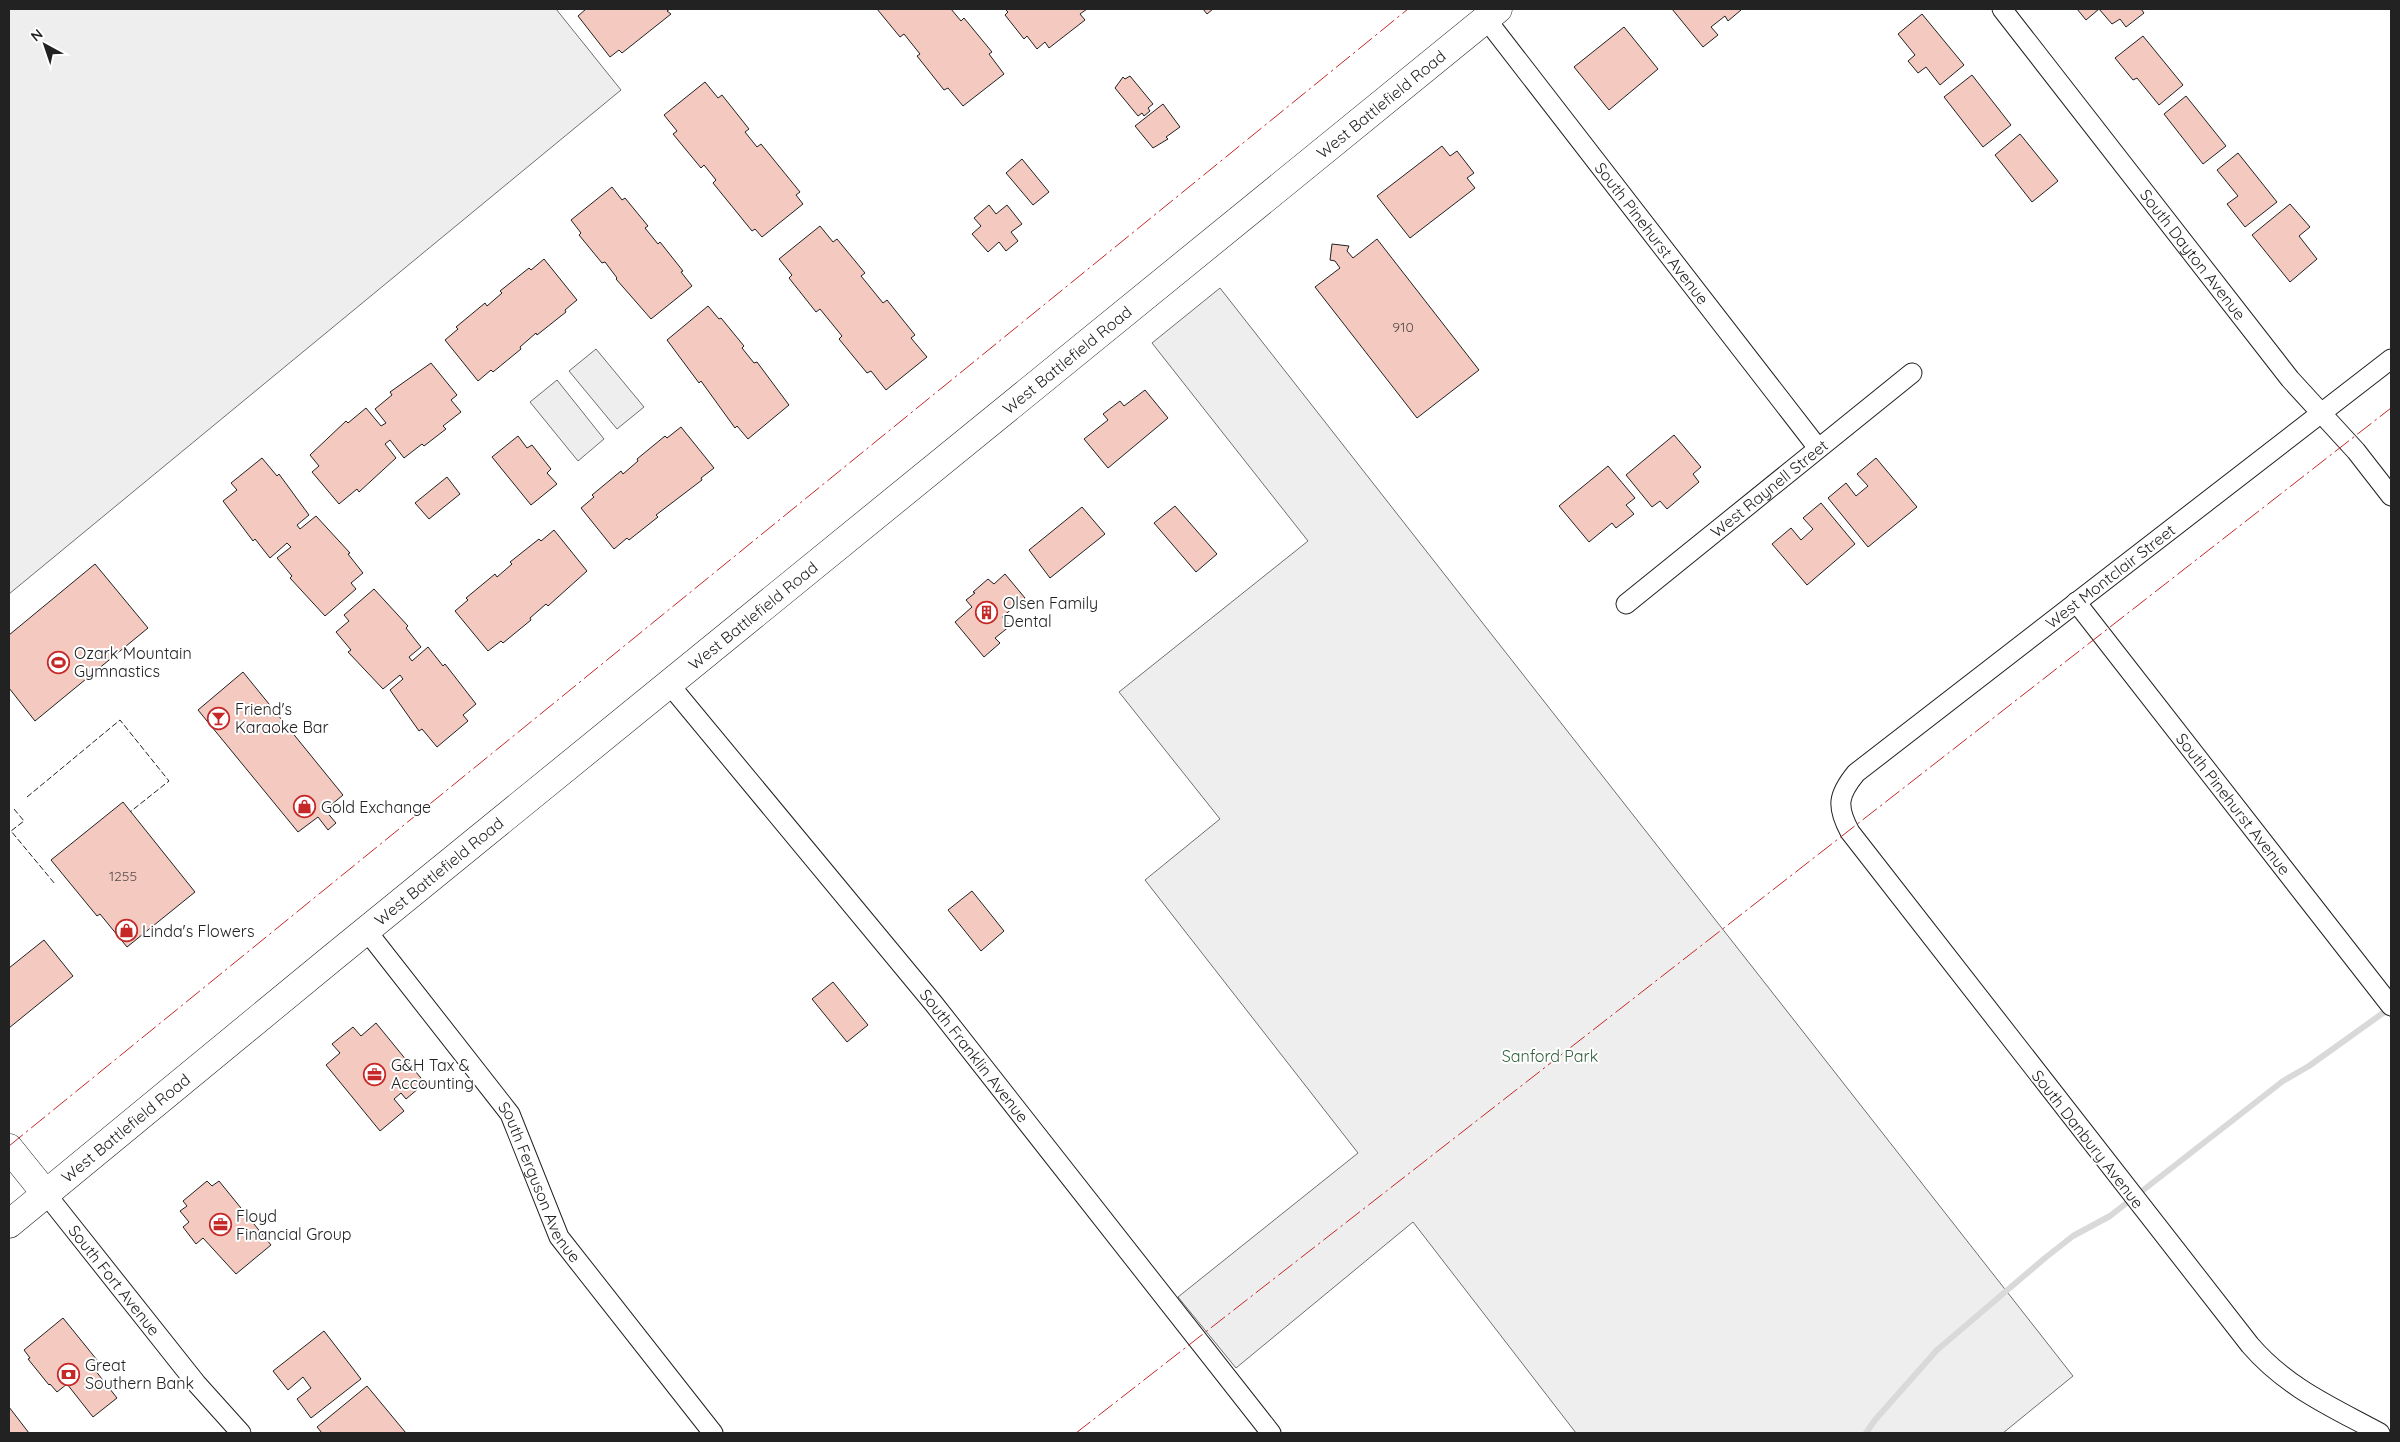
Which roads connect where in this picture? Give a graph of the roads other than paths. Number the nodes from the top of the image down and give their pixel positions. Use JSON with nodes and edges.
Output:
{"nodes":[{"id":1,"x":2002,"y":9,"type":"edge"},
{"id":2,"x":1492,"y":14,"type":"edge"},
{"id":3,"x":2391,"y":359,"type":"edge"},
{"id":4,"x":1912,"y":373,"type":"dead end"},
{"id":5,"x":2322,"y":414,"type":"junction"},
{"id":6,"x":1818,"y":448,"type":"junction"},
{"id":7,"x":2391,"y":496,"type":"edge"},
{"id":8,"x":2076,"y":602,"type":"junction"},
{"id":9,"x":1626,"y":604,"type":"dead end"},
{"id":10,"x":669,"y":684,"type":"junction"},
{"id":11,"x":1840,"y":802,"type":"joint"},
{"id":12,"x":366,"y":930,"type":"junction"},
{"id":13,"x":2391,"y":1006,"type":"edge"},
{"id":14,"x":9,"y":1148,"type":"edge"},
{"id":15,"x":46,"y":1194,"type":"junction"},
{"id":16,"x":9,"y":1224,"type":"edge"},
{"id":17,"x":241,"y":1433,"type":"edge"},
{"id":18,"x":713,"y":1433,"type":"edge"},
{"id":19,"x":1271,"y":1433,"type":"edge"},
{"id":20,"x":2380,"y":1433,"type":"edge"}],
"edges":[{"from":1,"to":5,"type":"street","name":"South Dayton Avenue"},
{"from":2,"to":6,"type":"street","name":"South Pinehurst Avenue"},
{"from":2,"to":10,"type":"main road","name":"West Battlefield Road"},
{"from":3,"to":5,"type":"street","name":"West Montclair Street"},
{"from":4,"to":6,"type":"street","name":"West Raynell Street"},
{"from":5,"to":7,"type":"street","name":"South Dayton Avenue"},
{"from":5,"to":8,"type":"street","name":"West Montclair Street"},
{"from":6,"to":9,"type":"street","name":"West Raynell Street"},
{"from":8,"to":11,"type":"street","name":"West Montclair Street"},
{"from":8,"to":13,"type":"street","name":"South Pinehurst Avenue"},
{"from":10,"to":12,"type":"main road","name":"West Battlefield Road"},
{"from":10,"to":19,"type":"street","name":"South Franklin Avenue"},
{"from":11,"to":20,"type":"street","name":"South Danbury Avenue"},
{"from":12,"to":15,"type":"main road","name":"West Battlefield Road"},
{"from":12,"to":18,"type":"street","name":"South Ferguson Avenue"},
{"from":14,"to":15,"type":"main road","name":"South Fort Avenue"},
{"from":15,"to":16,"type":"main road","name":"West Battlefield Road"},
{"from":15,"to":17,"type":"street","name":"South Fort Avenue"}]}
